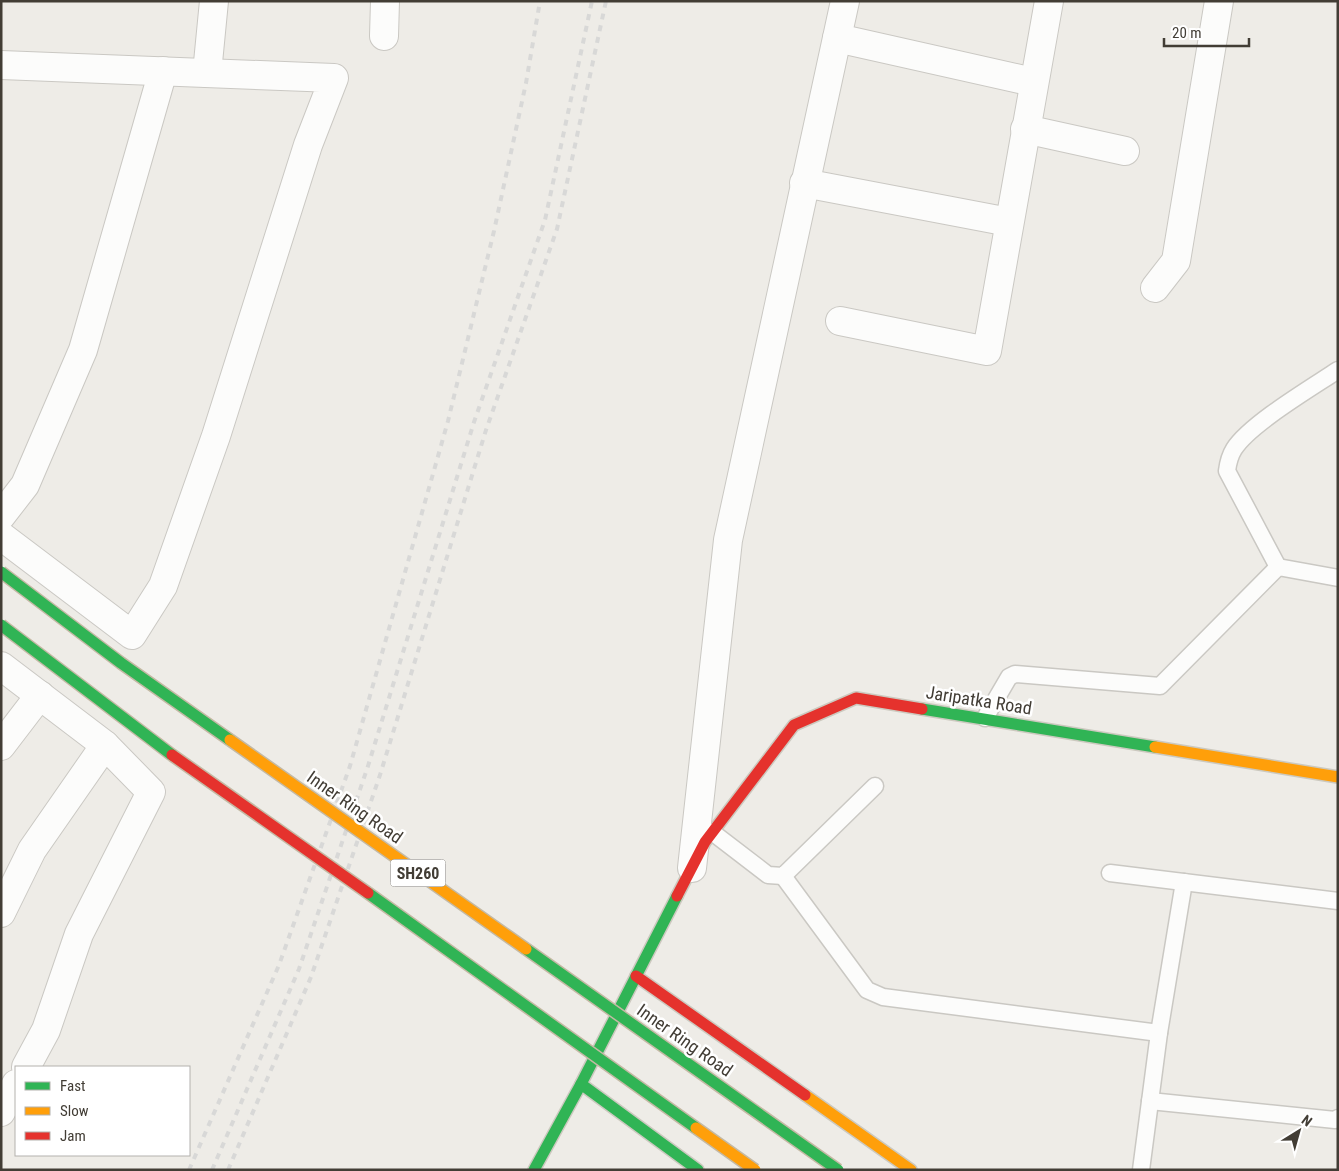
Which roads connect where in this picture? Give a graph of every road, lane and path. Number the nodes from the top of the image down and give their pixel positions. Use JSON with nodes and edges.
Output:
{"nodes":[{"id":1,"x":214,"y":1,"type":"edge"},
{"id":2,"x":385,"y":1,"type":"edge"},
{"id":3,"x":845,"y":1,"type":"edge"},
{"id":4,"x":1049,"y":1,"type":"edge"},
{"id":5,"x":1218,"y":1,"type":"edge"},
{"id":6,"x":384,"y":36,"type":"dead end"},
{"id":7,"x":837,"y":38,"type":"junction"},
{"id":8,"x":1,"y":65,"type":"edge"},
{"id":9,"x":163,"y":71,"type":"junction"},
{"id":10,"x":207,"y":73,"type":"junction"},
{"id":11,"x":1033,"y":82,"type":"junction"},
{"id":12,"x":1025,"y":129,"type":"junction"},
{"id":13,"x":1125,"y":151,"type":"dead end"},
{"id":14,"x":804,"y":183,"type":"junction"},
{"id":15,"x":1009,"y":222,"type":"junction"},
{"id":16,"x":1155,"y":288,"type":"dead end"},
{"id":17,"x":840,"y":321,"type":"dead end"},
{"id":18,"x":1338,"y":370,"type":"edge"},
{"id":19,"x":1,"y":516,"type":"edge"},
{"id":20,"x":1,"y":536,"type":"edge"},
{"id":21,"x":1278,"y":567,"type":"junction"},
{"id":22,"x":1,"y":572,"type":"edge"},
{"id":23,"x":1338,"y":578,"type":"edge"},
{"id":24,"x":1,"y":625,"type":"edge"},
{"id":25,"x":1,"y":666,"type":"edge"},
{"id":26,"x":40,"y":695,"type":"junction"},
{"id":27,"x":985,"y":718,"type":"junction"},
{"id":28,"x":105,"y":745,"type":"junction"},
{"id":29,"x":1,"y":746,"type":"edge"},
{"id":30,"x":1338,"y":776,"type":"edge"},
{"id":31,"x":875,"y":786,"type":"dead end"},
{"id":32,"x":712,"y":832,"type":"junction"},
{"id":33,"x":692,"y":869,"type":"junction"},
{"id":34,"x":1110,"y":873,"type":"dead end"},
{"id":35,"x":783,"y":876,"type":"junction"},
{"id":36,"x":1184,"y":882,"type":"junction"},
{"id":37,"x":1338,"y":901,"type":"edge"},
{"id":38,"x":1,"y":913,"type":"edge"},
{"id":39,"x":636,"y":976,"type":"junction"},
{"id":40,"x":1159,"y":1033,"type":"junction"},
{"id":41,"x":27,"y":1066,"type":"edge"},
{"id":42,"x":582,"y":1084,"type":"junction"},
{"id":43,"x":15,"y":1086,"type":"edge"},
{"id":44,"x":1150,"y":1101,"type":"junction"},
{"id":45,"x":1,"y":1112,"type":"edge"},
{"id":46,"x":1338,"y":1118,"type":"edge"},
{"id":47,"x":534,"y":1170,"type":"edge"},
{"id":48,"x":698,"y":1170,"type":"edge"},
{"id":49,"x":755,"y":1170,"type":"edge"},
{"id":50,"x":838,"y":1170,"type":"edge"},
{"id":51,"x":911,"y":1170,"type":"edge"},
{"id":52,"x":1141,"y":1170,"type":"edge"}],
"edges":[{"from":1,"to":10,"type":"street"},
{"from":2,"to":6,"type":"street"},
{"from":3,"to":7,"type":"street"},
{"from":4,"to":11,"type":"street"},
{"from":5,"to":16,"type":"street"},
{"from":7,"to":11,"type":"street"},
{"from":7,"to":14,"type":"street"},
{"from":8,"to":9,"type":"street"},
{"from":9,"to":10,"type":"street"},
{"from":9,"to":19,"type":"street"},
{"from":10,"to":20,"type":"street"},
{"from":11,"to":12,"type":"street"},
{"from":12,"to":13,"type":"street"},
{"from":12,"to":15,"type":"street"},
{"from":14,"to":15,"type":"street"},
{"from":14,"to":33,"type":"street"},
{"from":15,"to":17,"type":"street"},
{"from":18,"to":21,"type":"lane"},
{"from":21,"to":23,"type":"lane"},
{"from":21,"to":27,"type":"lane"},
{"from":22,"to":50,"type":"main road","name":"Inner Ring Road","number":"SH260","bridge":true},
{"from":24,"to":49,"type":"main road","number":"SH260","bridge":true},
{"from":25,"to":26,"type":"street"},
{"from":26,"to":28,"type":"street"},
{"from":26,"to":29,"type":"street"},
{"from":27,"to":30,"type":"main road","name":"Jaripatka Road"},
{"from":27,"to":32,"type":"main road","name":"Jaripatka Road"},
{"from":28,"to":38,"type":"street"},
{"from":28,"to":41,"type":"street"},
{"from":31,"to":35,"type":"lane"},
{"from":32,"to":33,"type":"main road","name":"Jaripatka Road"},
{"from":32,"to":35,"type":"lane"},
{"from":33,"to":39,"type":"main road","name":"Jaripatka Road"},
{"from":34,"to":36,"type":"lane"},
{"from":35,"to":40,"type":"lane"},
{"from":36,"to":37,"type":"lane"},
{"from":36,"to":40,"type":"lane"},
{"from":39,"to":42,"type":"main road","name":"Jaripatka Road"},
{"from":39,"to":51,"type":"main road"},
{"from":40,"to":44,"type":"lane"},
{"from":42,"to":47,"type":"main road","name":"Jaripatka Road"},
{"from":42,"to":48,"type":"main road"},
{"from":43,"to":45,"type":"street"},
{"from":44,"to":46,"type":"lane"},
{"from":44,"to":52,"type":"lane"}]}
